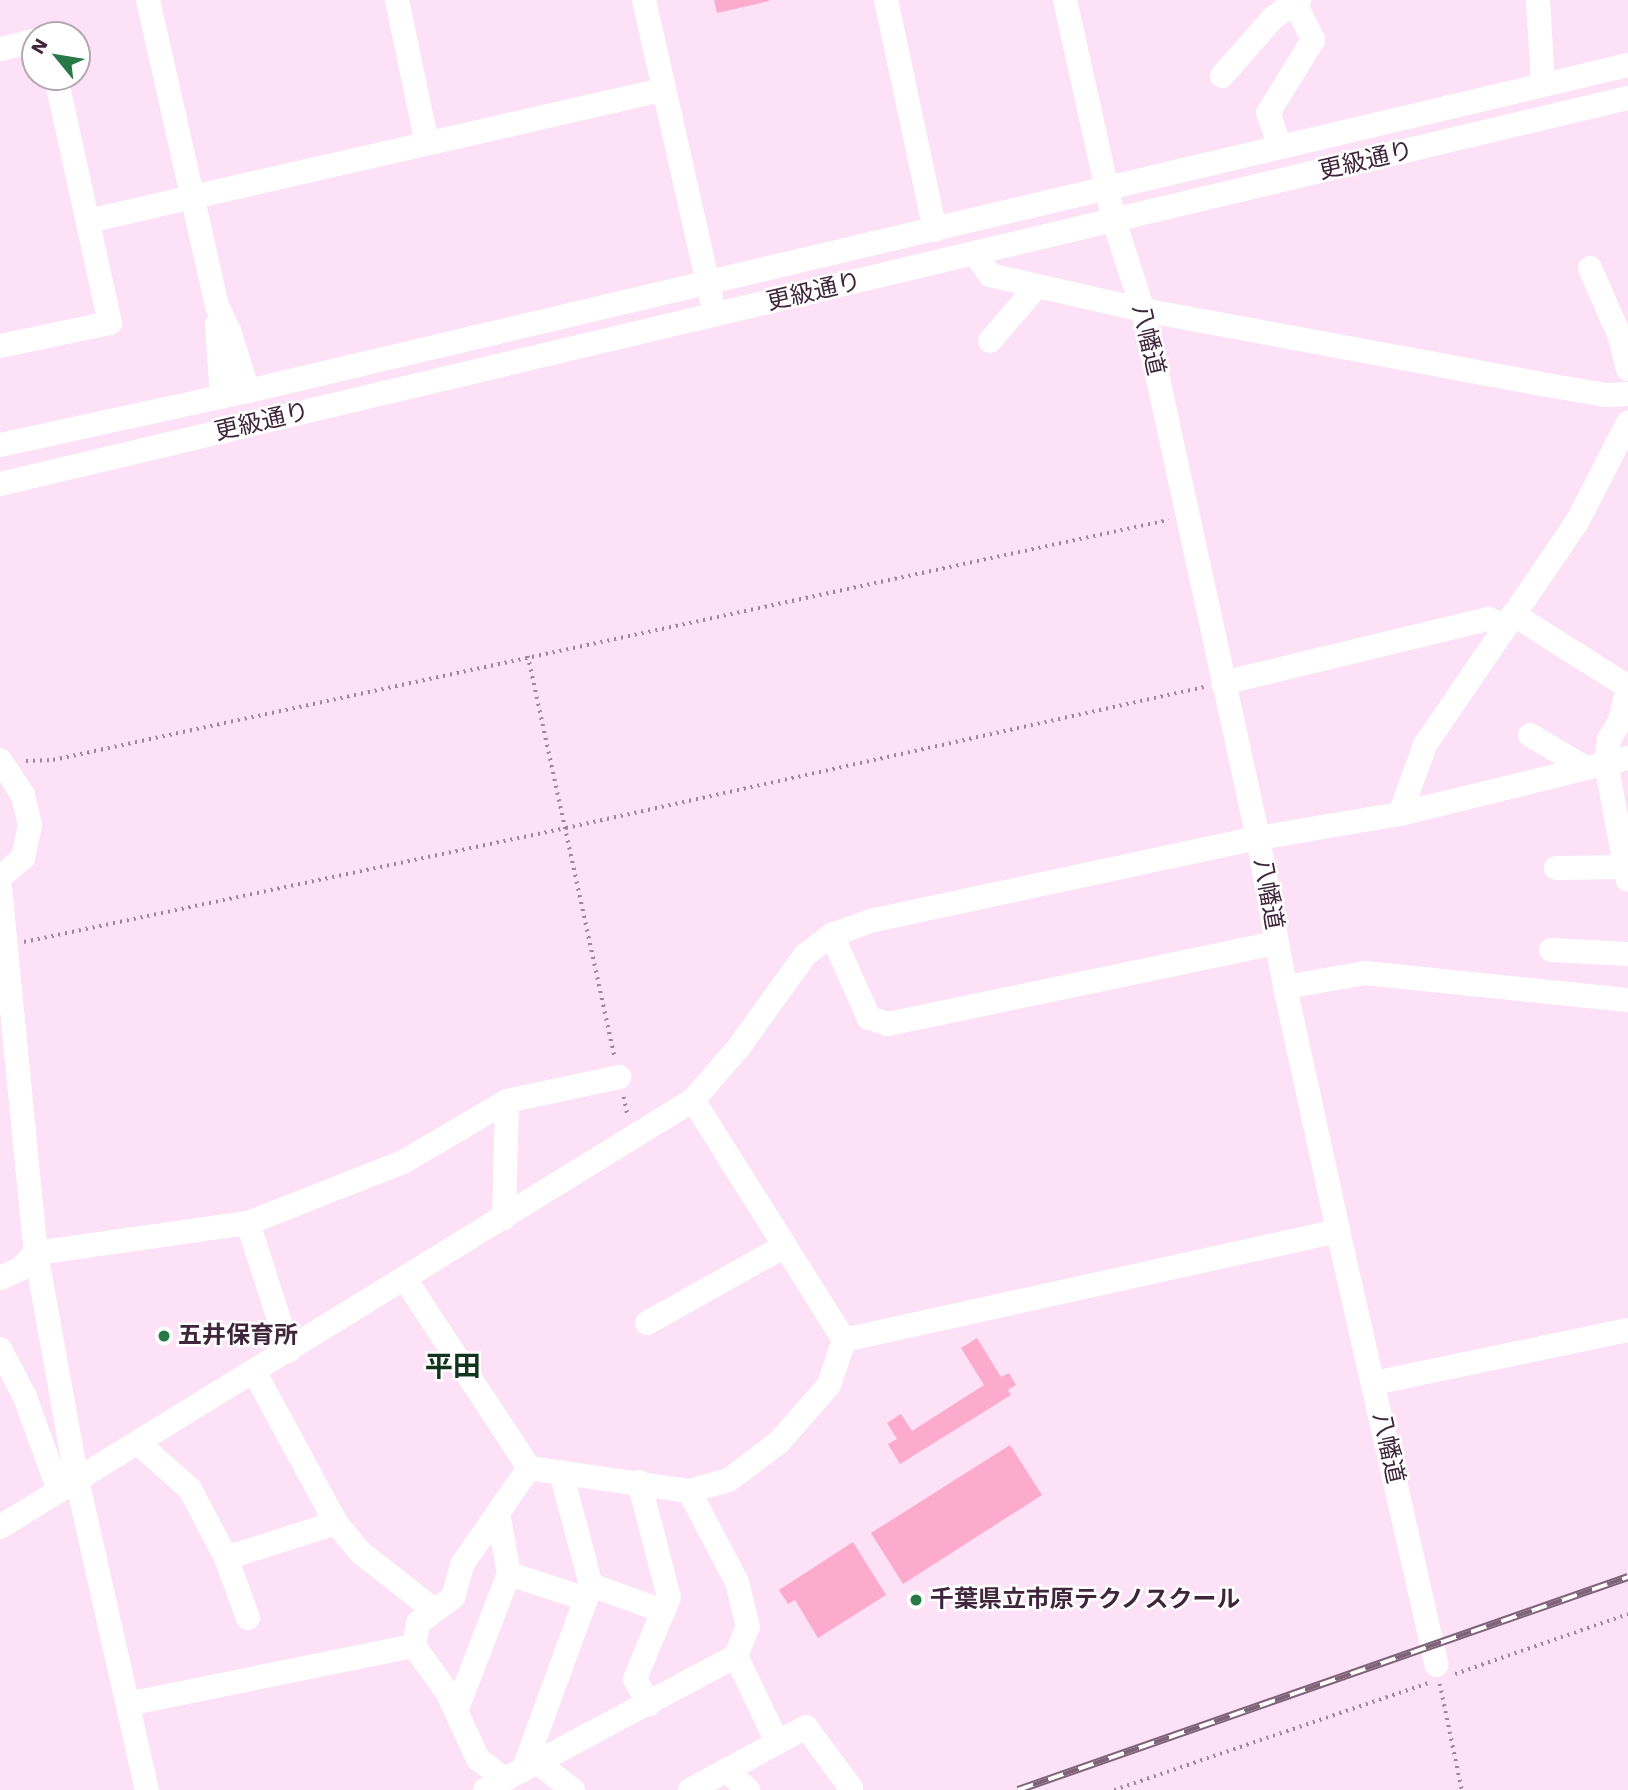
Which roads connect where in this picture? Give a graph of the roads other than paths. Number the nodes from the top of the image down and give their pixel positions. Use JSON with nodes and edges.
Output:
{"nodes":[{"id":1,"x":148,"y":0,"type":"edge"},
{"id":2,"x":397,"y":0,"type":"edge"},
{"id":3,"x":644,"y":0,"type":"edge"},
{"id":4,"x":886,"y":0,"type":"edge"},
{"id":5,"x":1065,"y":0,"type":"edge"},
{"id":6,"x":1538,"y":0,"type":"edge"},
{"id":7,"x":1297,"y":1,"type":"edge"},
{"id":8,"x":21,"y":44,"type":"edge"},
{"id":9,"x":0,"y":49,"type":"edge"},
{"id":10,"x":1628,"y":65,"type":"edge"},
{"id":11,"x":1222,"y":76,"type":"dead end"},
{"id":12,"x":1543,"y":85,"type":"junction"},
{"id":13,"x":663,"y":90,"type":"junction"},
{"id":14,"x":59,"y":91,"type":"edge"},
{"id":15,"x":1628,"y":98,"type":"edge"},
{"id":16,"x":427,"y":143,"type":"junction"},
{"id":17,"x":1280,"y":147,"type":"junction"},
{"id":18,"x":1107,"y":188,"type":"junction"},
{"id":19,"x":190,"y":197,"type":"junction"},
{"id":20,"x":88,"y":221,"type":"junction"},
{"id":21,"x":1114,"y":221,"type":"junction"},
{"id":22,"x":935,"y":230,"type":"junction"},
{"id":23,"x":975,"y":254,"type":"junction"},
{"id":24,"x":1590,"y":268,"type":"dead end"},
{"id":25,"x":708,"y":282,"type":"junction"},
{"id":26,"x":1037,"y":286,"type":"junction"},
{"id":27,"x":217,"y":306,"type":"junction"},
{"id":28,"x":1143,"y":310,"type":"junction"},
{"id":29,"x":716,"y":316,"type":"junction"},
{"id":30,"x":990,"y":341,"type":"dead end"},
{"id":31,"x":0,"y":346,"type":"edge"},
{"id":32,"x":1628,"y":369,"type":"edge"},
{"id":33,"x":248,"y":391,"type":"junction"},
{"id":34,"x":1628,"y":394,"type":"edge"},
{"id":35,"x":222,"y":397,"type":"junction"},
{"id":36,"x":1628,"y":423,"type":"edge"},
{"id":37,"x":0,"y":445,"type":"edge"},
{"id":38,"x":0,"y":484,"type":"edge"},
{"id":39,"x":1509,"y":620,"type":"junction"},
{"id":40,"x":1223,"y":683,"type":"junction"},
{"id":41,"x":1530,"y":735,"type":"dead end"},
{"id":42,"x":1606,"y":763,"type":"edge"},
{"id":43,"x":7,"y":785,"type":"edge"},
{"id":44,"x":1400,"y":814,"type":"junction"},
{"id":45,"x":1258,"y":838,"type":"junction"},
{"id":46,"x":1556,"y":868,"type":"dead end"},
{"id":47,"x":1627,"y":873,"type":"edge"},
{"id":48,"x":0,"y":877,"type":"edge"},
{"id":49,"x":0,"y":888,"type":"edge"},
{"id":50,"x":832,"y":935,"type":"junction"},
{"id":51,"x":1277,"y":943,"type":"junction"},
{"id":52,"x":1551,"y":950,"type":"dead end"},
{"id":53,"x":1628,"y":954,"type":"edge"},
{"id":54,"x":1285,"y":987,"type":"junction"},
{"id":55,"x":1628,"y":1000,"type":"edge"},
{"id":56,"x":619,"y":1077,"type":"road end"},
{"id":57,"x":693,"y":1100,"type":"junction"},
{"id":58,"x":507,"y":1101,"type":"junction"},
{"id":59,"x":504,"y":1218,"type":"junction"},
{"id":60,"x":248,"y":1223,"type":"junction"},
{"id":61,"x":1338,"y":1231,"type":"junction"},
{"id":62,"x":785,"y":1246,"type":"junction"},
{"id":63,"x":36,"y":1253,"type":"junction"},
{"id":64,"x":0,"y":1278,"type":"edge"},
{"id":65,"x":405,"y":1279,"type":"junction"},
{"id":66,"x":647,"y":1324,"type":"dead end"},
{"id":67,"x":1628,"y":1330,"type":"edge"},
{"id":68,"x":844,"y":1340,"type":"junction"},
{"id":69,"x":0,"y":1349,"type":"edge"},
{"id":70,"x":289,"y":1352,"type":"junction"},
{"id":71,"x":255,"y":1373,"type":"junction"},
{"id":72,"x":1374,"y":1383,"type":"junction"},
{"id":73,"x":138,"y":1443,"type":"junction"},
{"id":74,"x":529,"y":1468,"type":"junction"},
{"id":75,"x":561,"y":1472,"type":"junction"},
{"id":76,"x":639,"y":1482,"type":"junction"},
{"id":77,"x":68,"y":1485,"type":"junction"},
{"id":78,"x":689,"y":1491,"type":"junction"},
{"id":79,"x":498,"y":1513,"type":"junction"},
{"id":80,"x":336,"y":1523,"type":"junction"},
{"id":81,"x":0,"y":1527,"type":"edge"},
{"id":82,"x":226,"y":1558,"type":"junction"},
{"id":83,"x":509,"y":1574,"type":"junction"},
{"id":84,"x":588,"y":1592,"type":"junction"},
{"id":85,"x":434,"y":1610,"type":"junction"},
{"id":86,"x":663,"y":1611,"type":"junction"},
{"id":87,"x":248,"y":1618,"type":"dead end"},
{"id":88,"x":414,"y":1646,"type":"junction"},
{"id":89,"x":736,"y":1656,"type":"junction"},
{"id":90,"x":1438,"y":1672,"type":"road end"},
{"id":91,"x":128,"y":1704,"type":"junction"},
{"id":92,"x":649,"y":1704,"type":"junction"},
{"id":93,"x":456,"y":1711,"type":"junction"},
{"id":94,"x":777,"y":1742,"type":"junction"},
{"id":95,"x":726,"y":1770,"type":"junction"},
{"id":96,"x":513,"y":1775,"type":"edge"},
{"id":97,"x":851,"y":1788,"type":"dead end"},
{"id":98,"x":147,"y":1790,"type":"edge"},
{"id":99,"x":573,"y":1790,"type":"edge"},
{"id":100,"x":690,"y":1790,"type":"edge"},
{"id":101,"x":748,"y":1790,"type":"edge"}],
"edges":[{"from":1,"to":19,"type":"street"},
{"from":2,"to":16,"type":"street"},
{"from":3,"to":13,"type":"street"},
{"from":4,"to":22,"type":"street"},
{"from":5,"to":18,"type":"street","name":"八幡道"},
{"from":6,"to":12,"type":"street"},
{"from":7,"to":11,"type":"street"},
{"from":7,"to":17,"type":"street"},
{"from":8,"to":9,"type":"street"},
{"from":10,"to":12,"type":"street","name":"更級通り"},
{"from":12,"to":17,"type":"street","name":"更級通り"},
{"from":13,"to":16,"type":"street"},
{"from":13,"to":25,"type":"street"},
{"from":14,"to":20,"type":"street"},
{"from":15,"to":21,"type":"street","name":"更級通り"},
{"from":16,"to":19,"type":"street"},
{"from":17,"to":18,"type":"street","name":"更級通り"},
{"from":18,"to":21,"type":"street","name":"八幡道"},
{"from":18,"to":22,"type":"street","name":"更級通り"},
{"from":19,"to":20,"type":"street"},
{"from":19,"to":27,"type":"street"},
{"from":20,"to":31,"type":"street"},
{"from":21,"to":23,"type":"street","name":"更級通り"},
{"from":21,"to":28,"type":"street","name":"八幡道"},
{"from":22,"to":25,"type":"street","name":"更級通り"},
{"from":23,"to":26,"type":"street"},
{"from":23,"to":29,"type":"street","name":"更級通り"},
{"from":24,"to":32,"type":"street"},
{"from":25,"to":29,"type":"street"},
{"from":25,"to":33,"type":"street","name":"更級通り"},
{"from":26,"to":28,"type":"street"},
{"from":26,"to":30,"type":"street"},
{"from":27,"to":33,"type":"street"},
{"from":27,"to":35,"type":"street"},
{"from":28,"to":34,"type":"street"},
{"from":28,"to":40,"type":"street","name":"八幡道"},
{"from":29,"to":38,"type":"street","name":"更級通り"},
{"from":33,"to":35,"type":"street","name":"更級通り"},
{"from":35,"to":37,"type":"street","name":"更級通り"},
{"from":36,"to":39,"type":"street"},
{"from":39,"to":40,"type":"street"},
{"from":39,"to":42,"type":"street"},
{"from":39,"to":44,"type":"street"},
{"from":40,"to":45,"type":"street","name":"八幡道"},
{"from":41,"to":42,"type":"street"},
{"from":42,"to":44,"type":"street"},
{"from":42,"to":47,"type":"street"},
{"from":43,"to":48,"type":"street"},
{"from":44,"to":45,"type":"street"},
{"from":45,"to":50,"type":"street"},
{"from":45,"to":51,"type":"street","name":"八幡道"},
{"from":46,"to":47,"type":"street"},
{"from":49,"to":63,"type":"street"},
{"from":50,"to":51,"type":"street"},
{"from":50,"to":57,"type":"street"},
{"from":51,"to":54,"type":"street","name":"八幡道"},
{"from":52,"to":53,"type":"street"},
{"from":54,"to":55,"type":"street"},
{"from":54,"to":61,"type":"street","name":"八幡道"},
{"from":56,"to":58,"type":"street"},
{"from":57,"to":59,"type":"street"},
{"from":57,"to":62,"type":"street"},
{"from":58,"to":59,"type":"street"},
{"from":58,"to":60,"type":"street"},
{"from":59,"to":65,"type":"street"},
{"from":60,"to":63,"type":"street"},
{"from":60,"to":70,"type":"street"},
{"from":61,"to":68,"type":"street"},
{"from":61,"to":72,"type":"street","name":"八幡道"},
{"from":62,"to":66,"type":"street"},
{"from":62,"to":68,"type":"street"},
{"from":63,"to":64,"type":"street"},
{"from":63,"to":77,"type":"street"},
{"from":65,"to":70,"type":"street"},
{"from":65,"to":74,"type":"street"},
{"from":67,"to":72,"type":"street"},
{"from":68,"to":78,"type":"street"},
{"from":69,"to":77,"type":"street"},
{"from":70,"to":71,"type":"street"},
{"from":71,"to":73,"type":"street"},
{"from":71,"to":80,"type":"street"},
{"from":72,"to":90,"type":"street","name":"八幡道"},
{"from":73,"to":77,"type":"street"},
{"from":73,"to":82,"type":"street"},
{"from":74,"to":75,"type":"street"},
{"from":74,"to":79,"type":"street"},
{"from":75,"to":76,"type":"street"},
{"from":75,"to":84,"type":"street"},
{"from":76,"to":78,"type":"street"},
{"from":76,"to":86,"type":"street"},
{"from":77,"to":81,"type":"street"},
{"from":77,"to":91,"type":"street"},
{"from":78,"to":89,"type":"street"},
{"from":79,"to":83,"type":"street"},
{"from":79,"to":85,"type":"street"},
{"from":80,"to":82,"type":"street"},
{"from":80,"to":85,"type":"street"},
{"from":82,"to":87,"type":"street"},
{"from":83,"to":84,"type":"street"},
{"from":83,"to":93,"type":"street"},
{"from":84,"to":86,"type":"street"},
{"from":84,"to":96,"type":"street"},
{"from":85,"to":88,"type":"street"},
{"from":86,"to":92,"type":"street"},
{"from":88,"to":91,"type":"street"},
{"from":88,"to":93,"type":"street"},
{"from":89,"to":92,"type":"street"},
{"from":89,"to":94,"type":"street"},
{"from":91,"to":98,"type":"street"},
{"from":92,"to":96,"type":"street"},
{"from":93,"to":96,"type":"street"},
{"from":94,"to":95,"type":"street"},
{"from":94,"to":97,"type":"street"},
{"from":95,"to":100,"type":"street"},
{"from":95,"to":101,"type":"street"},
{"from":96,"to":99,"type":"street"}]}
